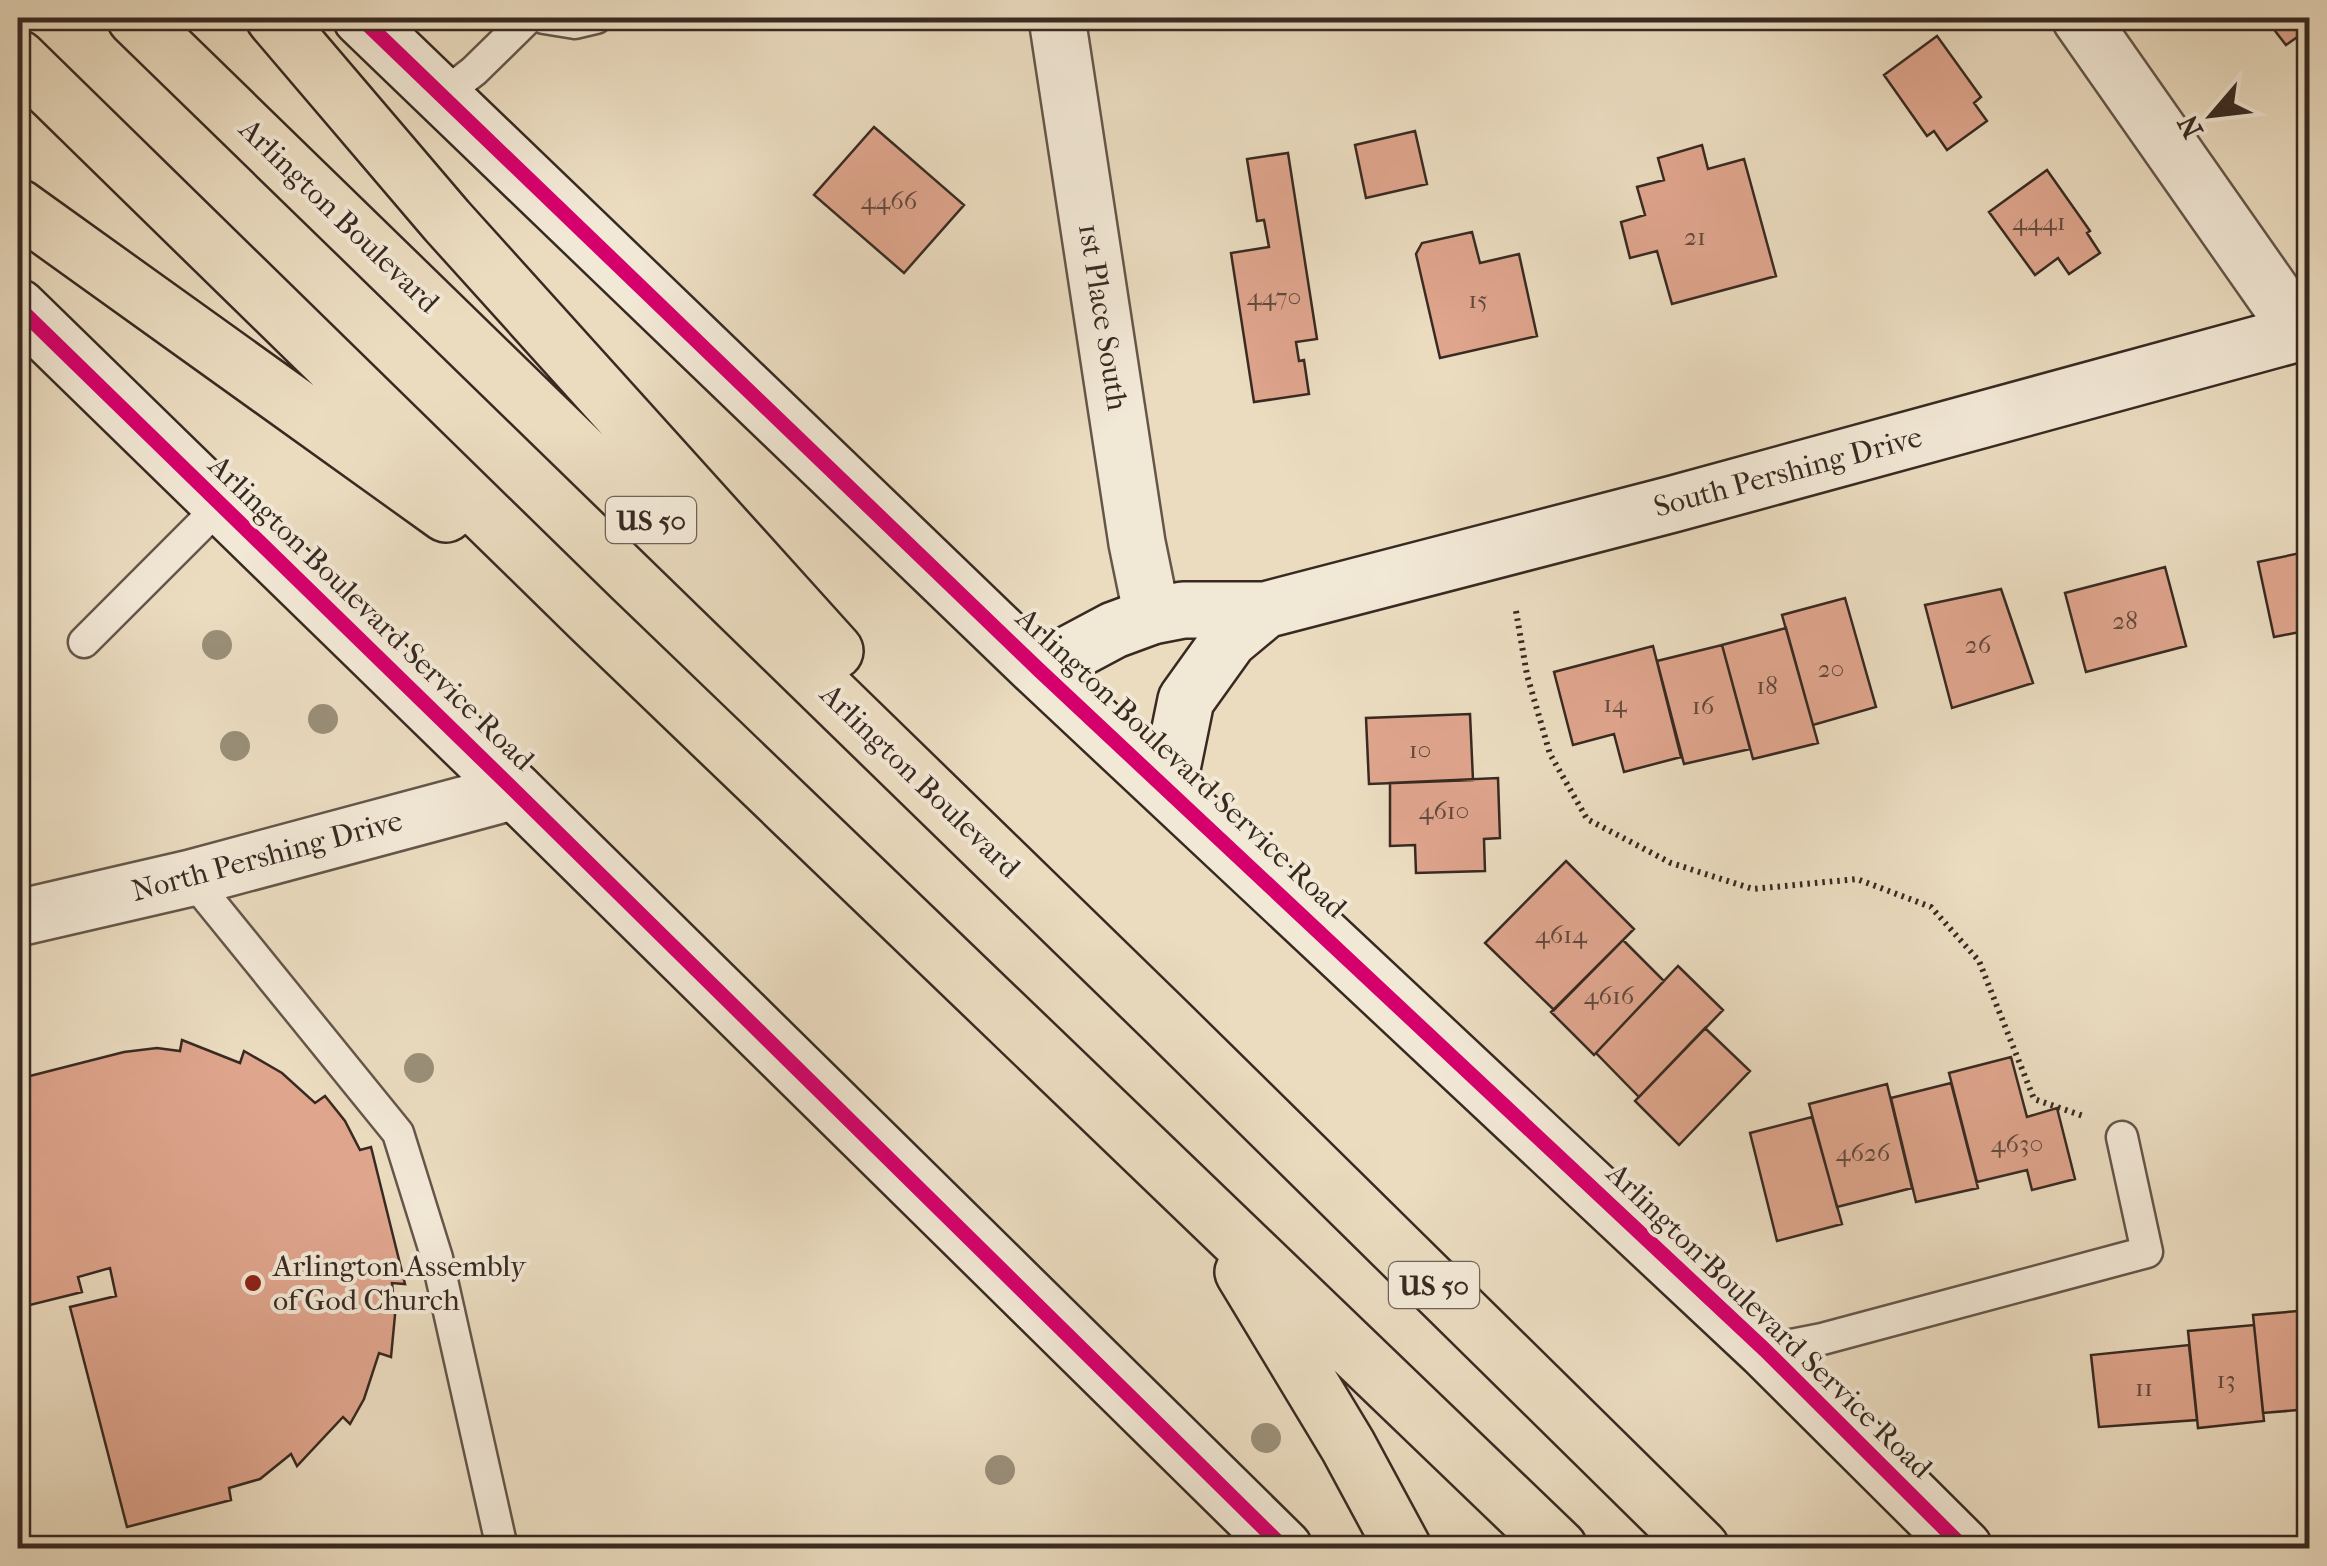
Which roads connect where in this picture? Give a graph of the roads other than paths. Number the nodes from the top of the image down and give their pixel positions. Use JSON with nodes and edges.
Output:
{"nodes":[{"id":1,"x":135,"y":18,"type":"edge"},
{"id":2,"x":274,"y":18,"type":"edge"},
{"id":3,"x":361,"y":18,"type":"edge"},
{"id":4,"x":528,"y":18,"type":"edge"},
{"id":5,"x":544,"y":18,"type":"edge"},
{"id":6,"x":596,"y":18,"type":"edge"},
{"id":7,"x":1057,"y":18,"type":"edge"},
{"id":8,"x":2080,"y":18,"type":"edge"},
{"id":9,"x":18,"y":58,"type":"edge"},
{"id":10,"x":442,"y":96,"type":"junction"},
{"id":11,"x":18,"y":208,"type":"edge"},
{"id":12,"x":18,"y":308,"type":"edge"},
{"id":13,"x":2305,"y":331,"type":"edge"},
{"id":14,"x":220,"y":506,"type":"junction"},
{"id":15,"x":1265,"y":610,"type":"junction"},
{"id":16,"x":1152,"y":616,"type":"junction"},
{"id":17,"x":592,"y":619,"type":"junction"},
{"id":18,"x":84,"y":642,"type":"dead end"},
{"id":19,"x":1039,"y":670,"type":"junction"},
{"id":20,"x":1168,"y":788,"type":"junction"},
{"id":21,"x":515,"y":791,"type":"junction"},
{"id":22,"x":191,"y":878,"type":"junction"},
{"id":23,"x":18,"y":918,"type":"edge"},
{"id":24,"x":1167,"y":1022,"type":"junction"},
{"id":25,"x":2122,"y":1137,"type":"road end"},
{"id":26,"x":1205,"y":1210,"type":"junction"},
{"id":27,"x":1764,"y":1350,"type":"junction"},
{"id":28,"x":502,"y":1548,"type":"edge"},
{"id":29,"x":1284,"y":1548,"type":"edge"},
{"id":30,"x":1402,"y":1548,"type":"edge"},
{"id":31,"x":1558,"y":1548,"type":"edge"},
{"id":32,"x":1702,"y":1548,"type":"edge"},
{"id":33,"x":1964,"y":1548,"type":"edge"}],
"edges":[{"from":1,"to":24,"type":"highway","name":"Arlington Boulevard","number":"US 50"},
{"from":2,"to":24,"type":"highway"},
{"from":3,"to":10,"type":"street","name":"Arlington Boulevard Service Road"},
{"from":4,"to":10,"type":"lane"},
{"from":5,"to":6,"type":"lane"},
{"from":7,"to":16,"type":"street","name":"1st Place South"},
{"from":8,"to":13,"type":"street"},
{"from":9,"to":17,"type":"highway"},
{"from":10,"to":19,"type":"street","name":"Arlington Boulevard Service Road"},
{"from":11,"to":17,"type":"highway"},
{"from":12,"to":14,"type":"street","name":"Arlington Boulevard Service Road"},
{"from":13,"to":15,"type":"street","name":"South Pershing Drive"},
{"from":14,"to":18,"type":"lane"},
{"from":14,"to":21,"type":"street","name":"Arlington Boulevard Service Road"},
{"from":15,"to":16,"type":"street","name":"South Pershing Drive"},
{"from":15,"to":20,"type":"street","name":"South Pershing Drive"},
{"from":16,"to":19,"type":"street","name":"South Pershing Drive"},
{"from":17,"to":26,"type":"highway"},
{"from":19,"to":20,"type":"street","name":"Arlington Boulevard Service Road"},
{"from":20,"to":27,"type":"street","name":"Arlington Boulevard Service Road"},
{"from":21,"to":22,"type":"street","name":"North Pershing Drive"},
{"from":21,"to":29,"type":"street","name":"Arlington Boulevard Service Road"},
{"from":22,"to":23,"type":"street","name":"North Pershing Drive"},
{"from":22,"to":28,"type":"lane"},
{"from":24,"to":32,"type":"highway","name":"Arlington Boulevard","number":"US 50"},
{"from":25,"to":27,"type":"lane"},
{"from":26,"to":30,"type":"highway"},
{"from":26,"to":31,"type":"highway"},
{"from":27,"to":33,"type":"street","name":"Arlington Boulevard Service Road"}]}
